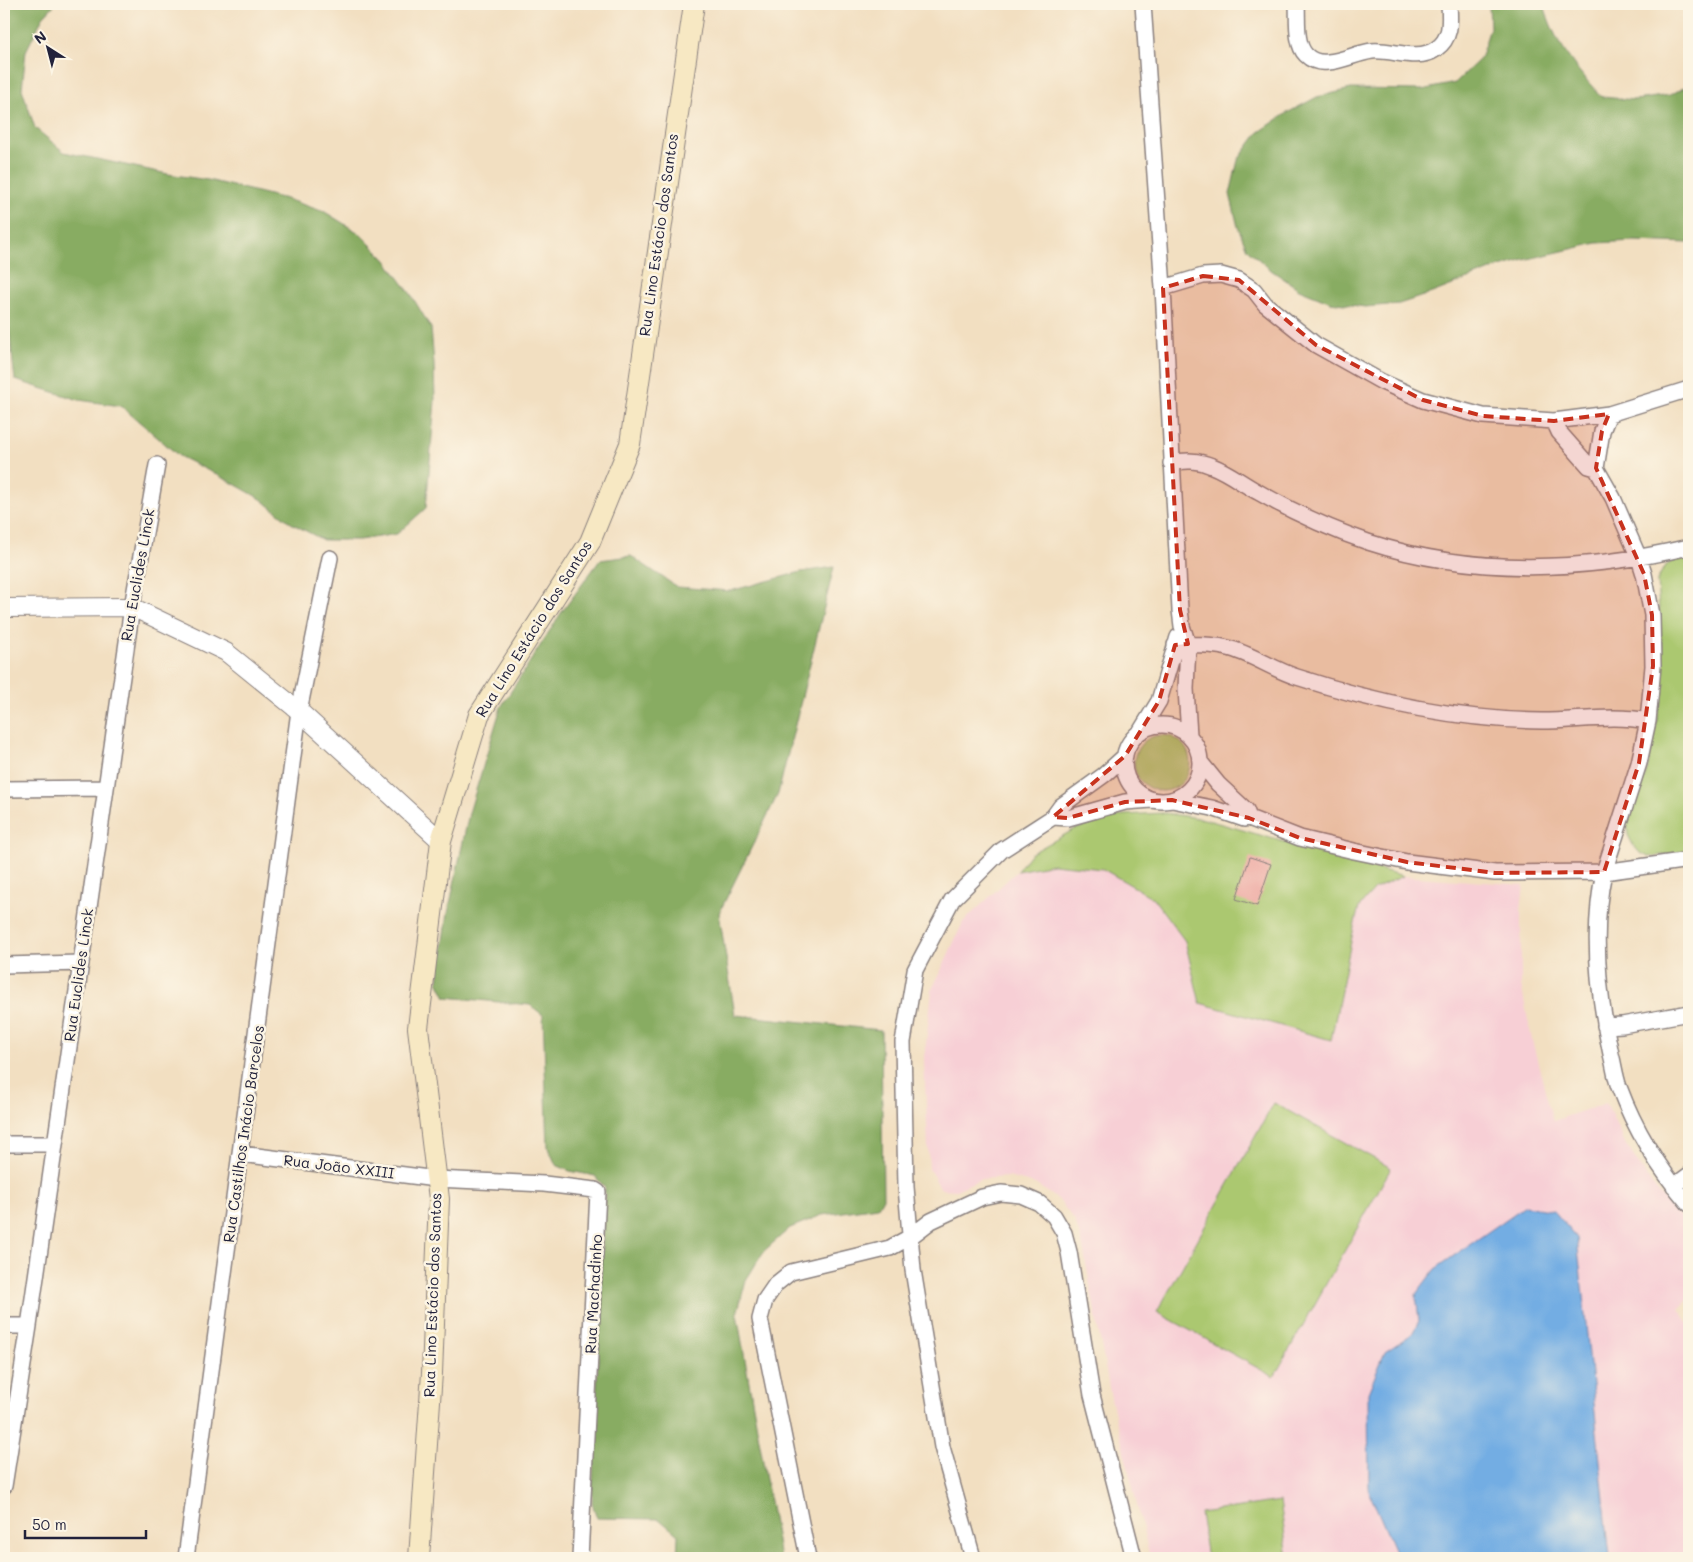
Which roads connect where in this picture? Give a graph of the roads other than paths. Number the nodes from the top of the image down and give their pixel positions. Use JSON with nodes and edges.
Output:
{"nodes":[{"id":1,"x":694,"y":4,"type":"edge"},
{"id":2,"x":1143,"y":4,"type":"edge"},
{"id":3,"x":1297,"y":4,"type":"edge"},
{"id":4,"x":1449,"y":4,"type":"edge"},
{"id":5,"x":1163,"y":288,"type":"junction"},
{"id":6,"x":1689,"y":389,"type":"edge"},
{"id":7,"x":1610,"y":414,"type":"junction"},
{"id":8,"x":1554,"y":421,"type":"junction"},
{"id":9,"x":1171,"y":463,"type":"junction"},
{"id":10,"x":157,"y":465,"type":"dead end"},
{"id":11,"x":1596,"y":468,"type":"junction"},
{"id":12,"x":1689,"y":547,"type":"edge"},
{"id":13,"x":330,"y":558,"type":"dead end"},
{"id":14,"x":1639,"y":558,"type":"junction"},
{"id":15,"x":132,"y":607,"type":"junction"},
{"id":16,"x":4,"y":608,"type":"edge"},
{"id":17,"x":1181,"y":644,"type":"junction"},
{"id":18,"x":300,"y":710,"type":"junction"},
{"id":19,"x":1648,"y":721,"type":"junction"},
{"id":20,"x":1140,"y":732,"type":"junction"},
{"id":21,"x":1189,"y":735,"type":"junction"},
{"id":22,"x":1125,"y":756,"type":"junction"},
{"id":23,"x":1201,"y":763,"type":"junction"},
{"id":24,"x":106,"y":788,"type":"junction"},
{"id":25,"x":4,"y":789,"type":"edge"},
{"id":26,"x":1152,"y":800,"type":"junction"},
{"id":27,"x":1172,"y":800,"type":"junction"},
{"id":28,"x":1053,"y":817,"type":"junction"},
{"id":29,"x":1249,"y":818,"type":"junction"},
{"id":30,"x":441,"y":841,"type":"junction"},
{"id":31,"x":1689,"y":860,"type":"edge"},
{"id":32,"x":1604,"y":872,"type":"junction"},
{"id":33,"x":81,"y":963,"type":"junction"},
{"id":34,"x":4,"y":964,"type":"edge"},
{"id":35,"x":1689,"y":1013,"type":"edge"},
{"id":36,"x":1605,"y":1026,"type":"junction"},
{"id":37,"x":4,"y":1144,"type":"edge"},
{"id":38,"x":55,"y":1144,"type":"junction"},
{"id":39,"x":241,"y":1154,"type":"junction"},
{"id":40,"x":1689,"y":1175,"type":"edge"},
{"id":41,"x":436,"y":1179,"type":"junction"},
{"id":42,"x":1674,"y":1186,"type":"junction"},
{"id":43,"x":1689,"y":1204,"type":"edge"},
{"id":44,"x":910,"y":1237,"type":"junction"},
{"id":45,"x":4,"y":1326,"type":"edge"},
{"id":46,"x":29,"y":1326,"type":"junction"},
{"id":47,"x":4,"y":1486,"type":"edge"},
{"id":48,"x":186,"y":1558,"type":"edge"},
{"id":49,"x":192,"y":1558,"type":"edge"},
{"id":50,"x":419,"y":1558,"type":"edge"},
{"id":51,"x":580,"y":1558,"type":"edge"},
{"id":52,"x":808,"y":1558,"type":"edge"},
{"id":53,"x":973,"y":1558,"type":"edge"},
{"id":54,"x":1134,"y":1558,"type":"edge"}],
"edges":[{"from":1,"to":30,"type":"main road","name":"Rua Lino Estácio dos Santos"},
{"from":2,"to":5,"type":"street"},
{"from":3,"to":4,"type":"street"},
{"from":5,"to":8,"type":"street"},
{"from":5,"to":9,"type":"street"},
{"from":6,"to":7,"type":"street"},
{"from":7,"to":8,"type":"street"},
{"from":7,"to":11,"type":"street"},
{"from":8,"to":11,"type":"street"},
{"from":9,"to":14,"type":"street"},
{"from":9,"to":17,"type":"street"},
{"from":10,"to":15,"type":"street","name":"Rua Euclides Linck"},
{"from":11,"to":14,"type":"street"},
{"from":12,"to":14,"type":"street"},
{"from":13,"to":18,"type":"street","name":"Rua Castilhos Inácio Barcelos"},
{"from":14,"to":19,"type":"street"},
{"from":15,"to":16,"type":"street"},
{"from":15,"to":18,"type":"street"},
{"from":15,"to":24,"type":"street","name":"Rua Euclides Linck"},
{"from":17,"to":19,"type":"street"},
{"from":17,"to":20,"type":"street"},
{"from":17,"to":21,"type":"street"},
{"from":18,"to":30,"type":"street"},
{"from":18,"to":39,"type":"street","name":"Rua Castilhos Inácio Barcelos"},
{"from":19,"to":32,"type":"street"},
{"from":20,"to":21,"type":"street"},
{"from":20,"to":22,"type":"street"},
{"from":21,"to":23,"type":"street"},
{"from":22,"to":26,"type":"street"},
{"from":22,"to":28,"type":"street"},
{"from":23,"to":27,"type":"street"},
{"from":23,"to":29,"type":"street"},
{"from":24,"to":25,"type":"street"},
{"from":24,"to":33,"type":"street","name":"Rua Euclides Linck"},
{"from":26,"to":27,"type":"street"},
{"from":26,"to":28,"type":"street"},
{"from":27,"to":29,"type":"street"},
{"from":28,"to":44,"type":"street"},
{"from":29,"to":32,"type":"street"},
{"from":30,"to":41,"type":"main road","name":"Rua Lino Estácio dos Santos"},
{"from":31,"to":32,"type":"street"},
{"from":32,"to":36,"type":"street"},
{"from":33,"to":34,"type":"street"},
{"from":33,"to":38,"type":"street","name":"Rua Euclides Linck"},
{"from":35,"to":36,"type":"street"},
{"from":36,"to":42,"type":"street"},
{"from":37,"to":38,"type":"street"},
{"from":38,"to":46,"type":"street","name":"Rua Euclides Linck"},
{"from":39,"to":41,"type":"street","name":"Rua João XXIII"},
{"from":39,"to":48,"type":"street","name":"Rua Castilhos Inácio Barcelos"},
{"from":40,"to":42,"type":"street"},
{"from":41,"to":50,"type":"main road","name":"Rua Lino Estácio dos Santos"},
{"from":41,"to":51,"type":"street","name":"Rua Machadinho"},
{"from":42,"to":43,"type":"street"},
{"from":44,"to":52,"type":"street"},
{"from":44,"to":53,"type":"street"},
{"from":44,"to":54,"type":"street"},
{"from":45,"to":46,"type":"street"},
{"from":46,"to":47,"type":"street","name":"Rua Euclides Linck"},
{"from":48,"to":49,"type":"street"}]}
